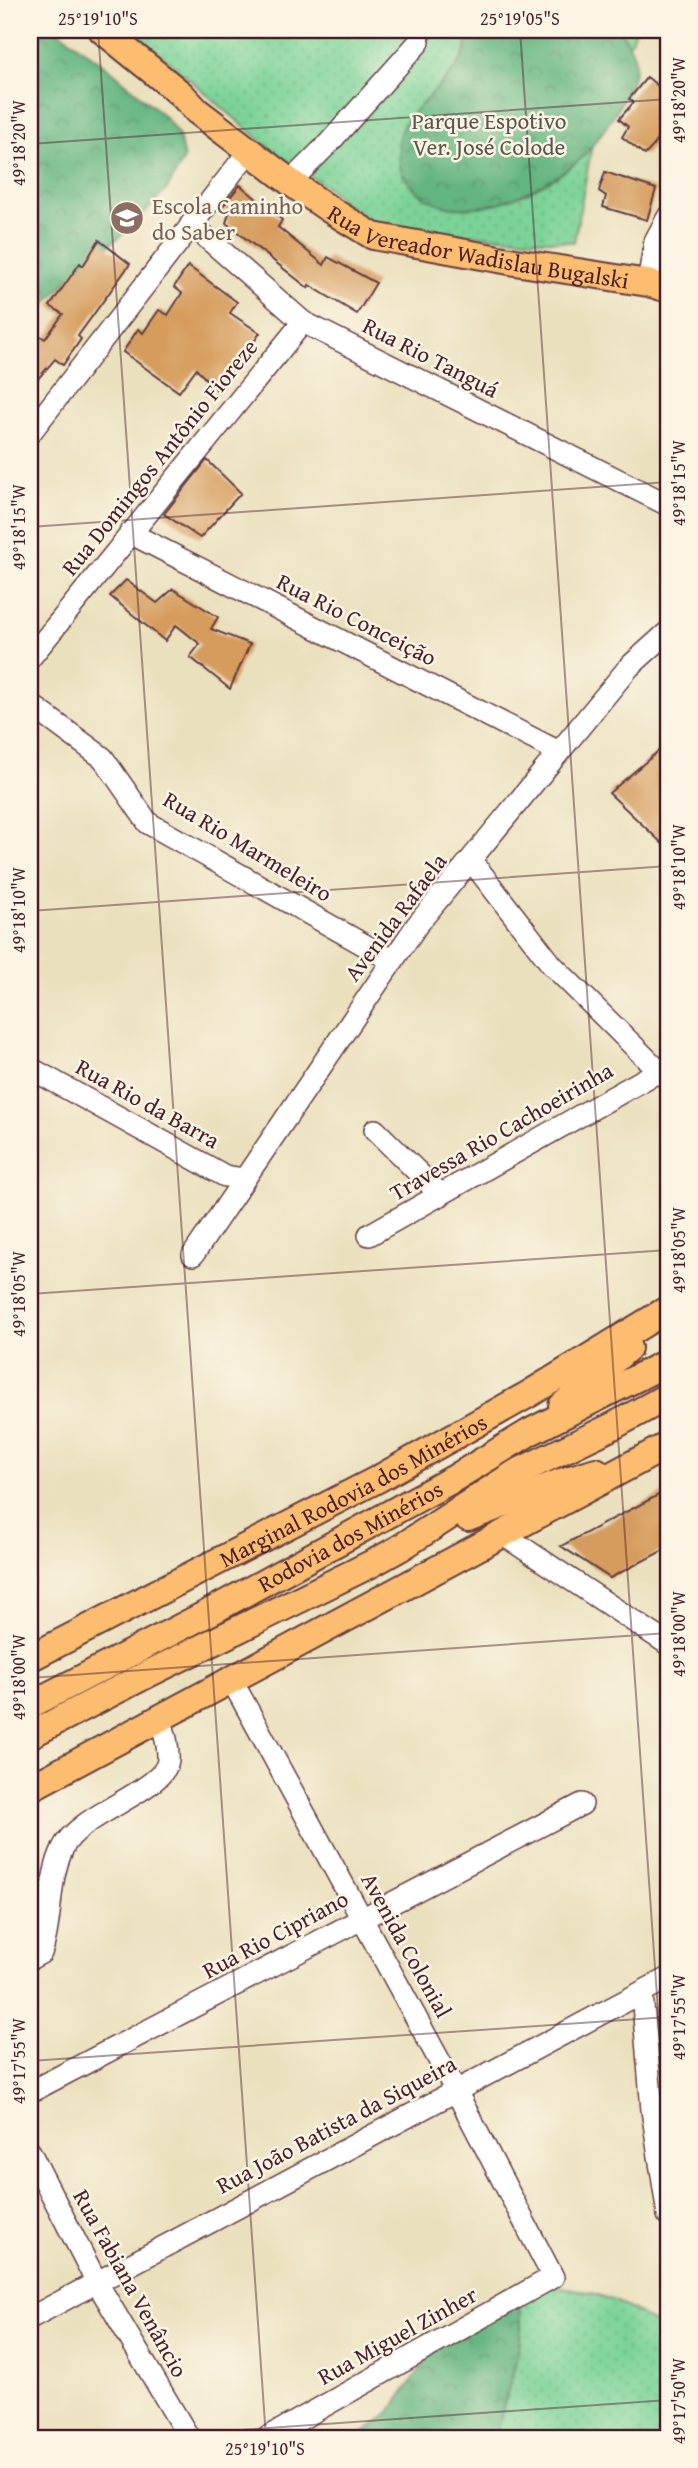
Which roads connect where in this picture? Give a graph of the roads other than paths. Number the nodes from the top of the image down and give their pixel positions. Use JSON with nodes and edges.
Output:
{"nodes":[{"id":1,"x":102,"y":30,"type":"edge"},
{"id":2,"x":419,"y":42,"type":"dead end"},
{"id":3,"x":249,"y":151,"type":"junction"},
{"id":4,"x":290,"y":182,"type":"junction"},
{"id":5,"x":668,"y":216,"type":"edge"},
{"id":6,"x":191,"y":224,"type":"junction"},
{"id":7,"x":658,"y":286,"type":"edge"},
{"id":8,"x":303,"y":322,"type":"junction"},
{"id":9,"x":30,"y":433,"type":"edge"},
{"id":10,"x":668,"y":505,"type":"edge"},
{"id":11,"x":130,"y":533,"type":"junction"},
{"id":12,"x":668,"y":632,"type":"edge"},
{"id":13,"x":30,"y":658,"type":"edge"},
{"id":14,"x":30,"y":704,"type":"edge"},
{"id":15,"x":559,"y":752,"type":"junction"},
{"id":16,"x":471,"y":860,"type":"junction"},
{"id":17,"x":393,"y":961,"type":"junction"},
{"id":18,"x":30,"y":1068,"type":"edge"},
{"id":19,"x":664,"y":1076,"type":"edge"},
{"id":20,"x":375,"y":1130,"type":"dead end"},
{"id":21,"x":244,"y":1179,"type":"junction"},
{"id":22,"x":442,"y":1195,"type":"junction"},
{"id":23,"x":369,"y":1236,"type":"dead end"},
{"id":24,"x":193,"y":1255,"type":"dead end"},
{"id":25,"x":668,"y":1311,"type":"edge"},
{"id":26,"x":668,"y":1362,"type":"edge"},
{"id":27,"x":668,"y":1396,"type":"edge"},
{"id":28,"x":535,"y":1429,"type":"junction"},
{"id":29,"x":658,"y":1450,"type":"edge"},
{"id":30,"x":502,"y":1534,"type":"junction"},
{"id":31,"x":400,"y":1548,"type":"junction"},
{"id":32,"x":668,"y":1644,"type":"edge"},
{"id":33,"x":30,"y":1658,"type":"edge"},
{"id":34,"x":231,"y":1679,"type":"junction"},
{"id":35,"x":30,"y":1705,"type":"edge"},
{"id":36,"x":160,"y":1717,"type":"junction"},
{"id":37,"x":30,"y":1735,"type":"edge"},
{"id":38,"x":30,"y":1788,"type":"edge"},
{"id":39,"x":582,"y":1804,"type":"dead end"},
{"id":40,"x":363,"y":1918,"type":"junction"},
{"id":41,"x":30,"y":1959,"type":"edge"},
{"id":42,"x":668,"y":1978,"type":"edge"},
{"id":43,"x":642,"y":1993,"type":"junction"},
{"id":44,"x":456,"y":2091,"type":"junction"},
{"id":45,"x":30,"y":2092,"type":"edge"},
{"id":46,"x":660,"y":2114,"type":"edge"},
{"id":47,"x":30,"y":2152,"type":"edge"},
{"id":48,"x":668,"y":2215,"type":"edge"},
{"id":49,"x":553,"y":2277,"type":"joint"},
{"id":50,"x":96,"y":2281,"type":"junction"},
{"id":51,"x":30,"y":2318,"type":"edge"},
{"id":52,"x":189,"y":2438,"type":"edge"},
{"id":53,"x":267,"y":2438,"type":"edge"}],
"edges":[{"from":1,"to":3,"type":"main road","name":"Rua Vereador Wadislau Bugalski"},
{"from":2,"to":4,"type":"street"},
{"from":3,"to":4,"type":"main road","name":"Rua Vereador Wadislau Bugalski"},
{"from":3,"to":6,"type":"street"},
{"from":4,"to":7,"type":"main road","name":"Rua Vereador Wadislau Bugalski"},
{"from":5,"to":7,"type":"street"},
{"from":6,"to":8,"type":"street","name":"Rua Rio Tanguá"},
{"from":6,"to":9,"type":"street"},
{"from":8,"to":10,"type":"street","name":"Rua Rio Tanguá"},
{"from":8,"to":11,"type":"street","name":"Rua Domingos Antônio Fioreze"},
{"from":11,"to":13,"type":"street","name":"Rua Domingos Antônio Fioreze"},
{"from":11,"to":15,"type":"street","name":"Rua Rio Conceição"},
{"from":12,"to":15,"type":"street","name":"Avenida Rafaela"},
{"from":14,"to":17,"type":"street","name":"Rua Rio Marmeleiro"},
{"from":15,"to":16,"type":"street","name":"Avenida Rafaela"},
{"from":16,"to":17,"type":"street","name":"Avenida Rafaela"},
{"from":16,"to":19,"type":"street"},
{"from":17,"to":21,"type":"street","name":"Avenida Rafaela"},
{"from":18,"to":21,"type":"street","name":"Rua Rio da Barra"},
{"from":19,"to":22,"type":"street","name":"Travessa Rio Cachoeirinha"},
{"from":20,"to":22,"type":"street"},
{"from":21,"to":24,"type":"street","name":"Avenida Rafaela"},
{"from":22,"to":23,"type":"street","name":"Travessa Rio Cachoeirinha"},
{"from":25,"to":28,"type":"main road"},
{"from":25,"to":33,"type":"main road","name":"Marginal Rodovia dos Minérios"},
{"from":26,"to":28,"type":"main road","name":"Rodovia dos Minérios"},
{"from":27,"to":31,"type":"main road","name":"Rodovia dos Minérios"},
{"from":28,"to":35,"type":"main road","name":"Rodovia dos Minérios"},
{"from":29,"to":30,"type":"main road"},
{"from":29,"to":31,"type":"main road"},
{"from":30,"to":32,"type":"street"},
{"from":30,"to":34,"type":"main road"},
{"from":31,"to":37,"type":"main road","name":"Rodovia dos Minérios"},
{"from":34,"to":36,"type":"main road"},
{"from":34,"to":40,"type":"street","name":"Avenida Colonial"},
{"from":36,"to":38,"type":"main road"},
{"from":36,"to":41,"type":"street"},
{"from":39,"to":40,"type":"street","name":"Rua Rio Cipriano"},
{"from":40,"to":44,"type":"street","name":"Avenida Colonial"},
{"from":40,"to":45,"type":"street","name":"Rua Rio Cipriano"},
{"from":42,"to":43,"type":"street","name":"Rua João Batista da Siqueira"},
{"from":43,"to":44,"type":"street","name":"Rua João Batista da Siqueira"},
{"from":43,"to":46,"type":"street"},
{"from":44,"to":49,"type":"street","name":"Avenida Colonial"},
{"from":44,"to":50,"type":"street","name":"Rua João Batista da Siqueira"},
{"from":46,"to":48,"type":"street"},
{"from":47,"to":50,"type":"street","name":"Rua Fabiana Venâncio"},
{"from":49,"to":53,"type":"street","name":"Rua Miguel Zinher"},
{"from":50,"to":51,"type":"street","name":"Rua João Batista da Siqueira"},
{"from":50,"to":52,"type":"street","name":"Rua Fabiana Venâncio"}]}
